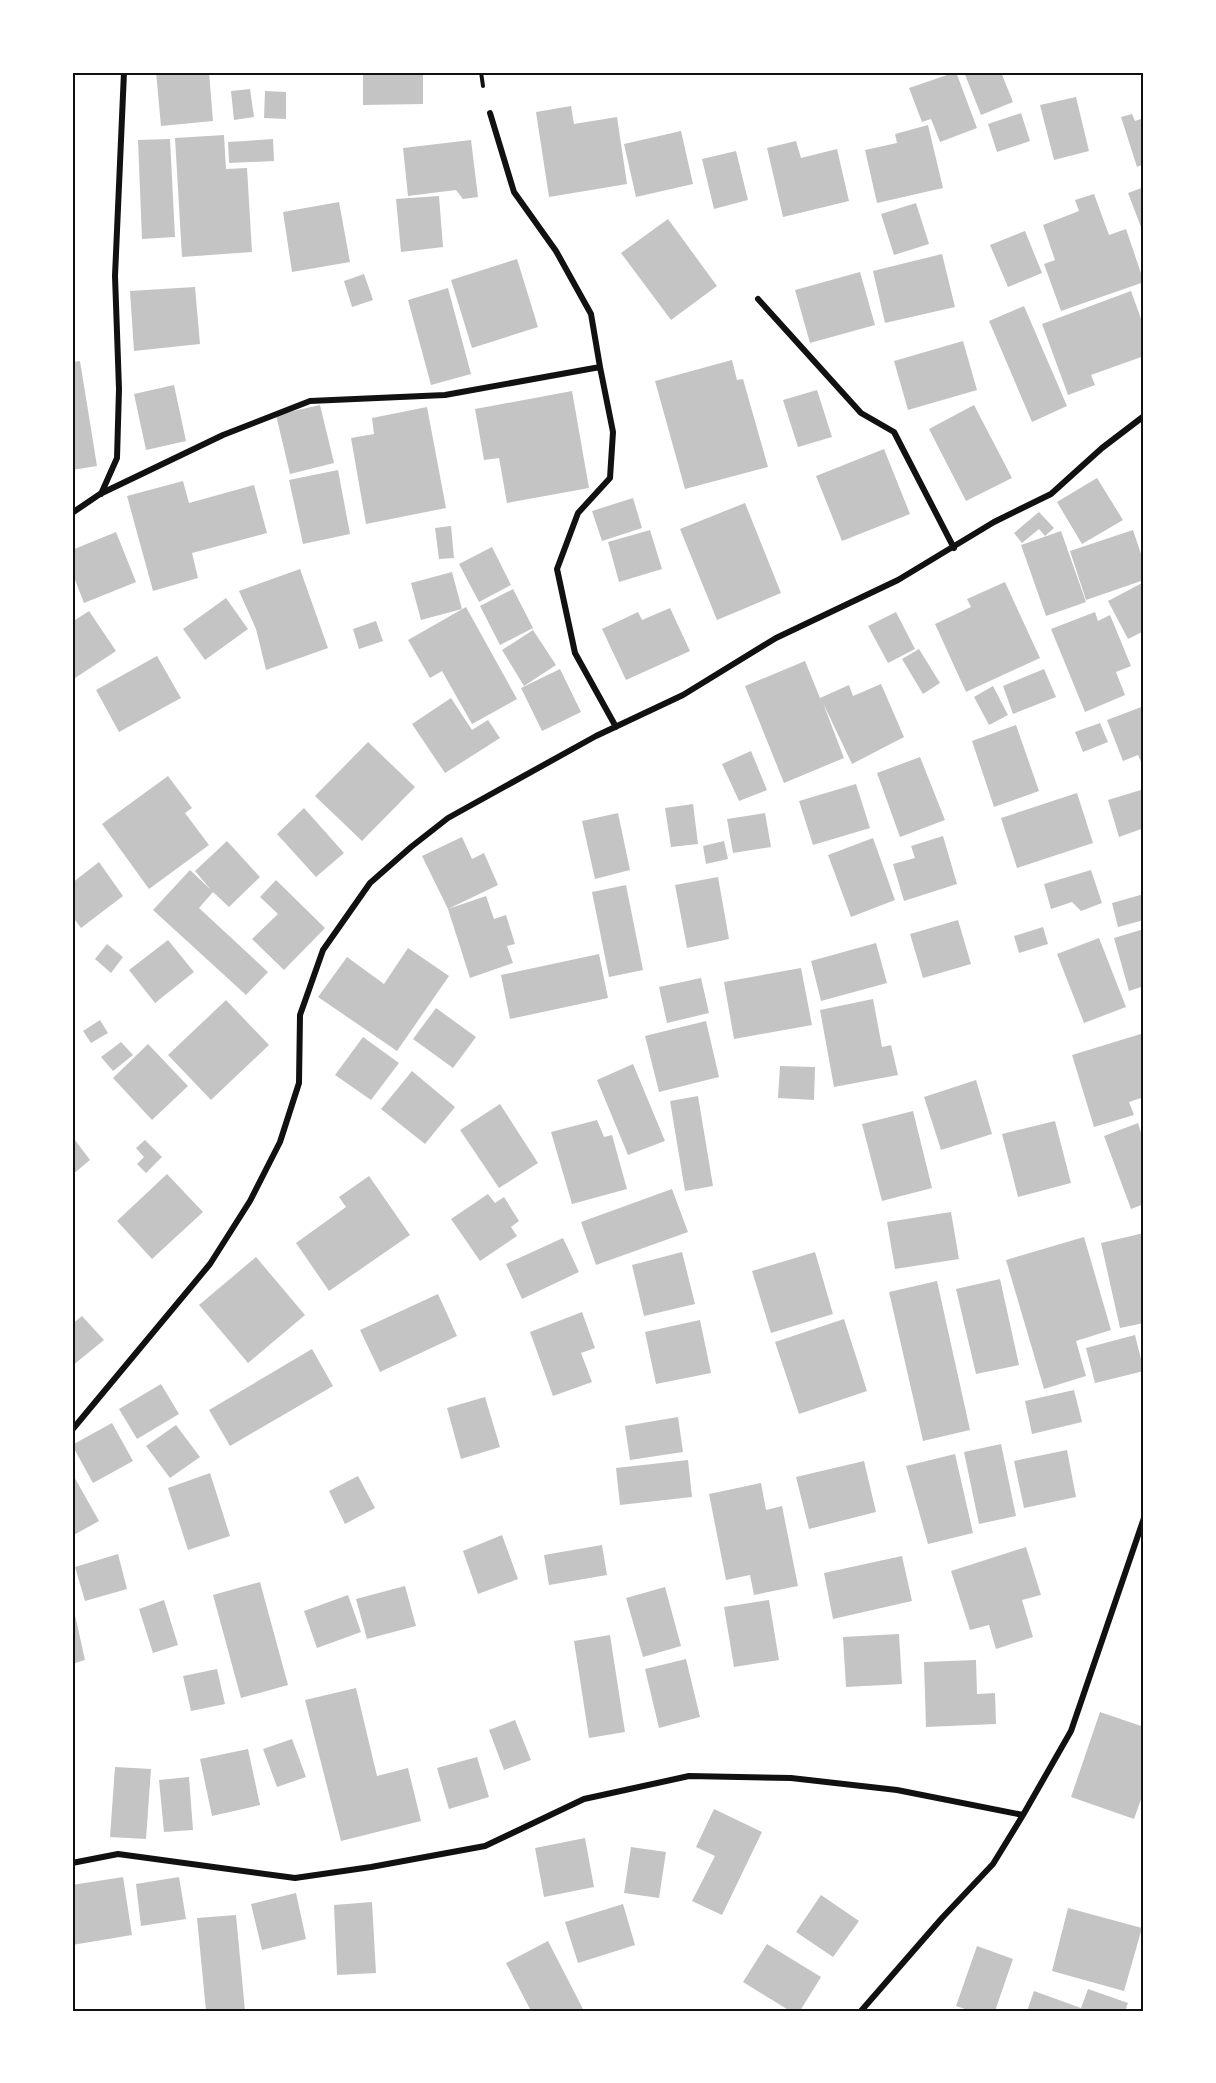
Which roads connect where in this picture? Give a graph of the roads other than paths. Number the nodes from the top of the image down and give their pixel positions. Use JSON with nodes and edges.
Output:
{"nodes":[{"id":1,"x":124,"y":72,"type":"edge"},
{"id":2,"x":490,"y":113,"type":"dead end"},
{"id":3,"x":758,"y":299,"type":"dead end"},
{"id":4,"x":600,"y":367,"type":"junction"},
{"id":5,"x":1144,"y":416,"type":"edge"},
{"id":6,"x":100,"y":494,"type":"junction"},
{"id":7,"x":72,"y":513,"type":"edge"},
{"id":8,"x":954,"y":548,"type":"junction"},
{"id":9,"x":616,"y":727,"type":"junction"},
{"id":10,"x":72,"y":1430,"type":"edge"},
{"id":11,"x":1144,"y":1518,"type":"edge"},
{"id":12,"x":1023,"y":1815,"type":"junction"},
{"id":13,"x":72,"y":1863,"type":"edge"},
{"id":14,"x":861,"y":2011,"type":"edge"}],
"edges":[{"from":1,"to":6,"type":"street"},
{"from":2,"to":4,"type":"street"},
{"from":3,"to":8,"type":"street"},
{"from":4,"to":6,"type":"street"},
{"from":4,"to":9,"type":"street"},
{"from":5,"to":8,"type":"street"},
{"from":6,"to":7,"type":"street"},
{"from":8,"to":9,"type":"street"},
{"from":9,"to":10,"type":"street"},
{"from":11,"to":12,"type":"street"},
{"from":12,"to":13,"type":"street"},
{"from":12,"to":14,"type":"street"}]}
